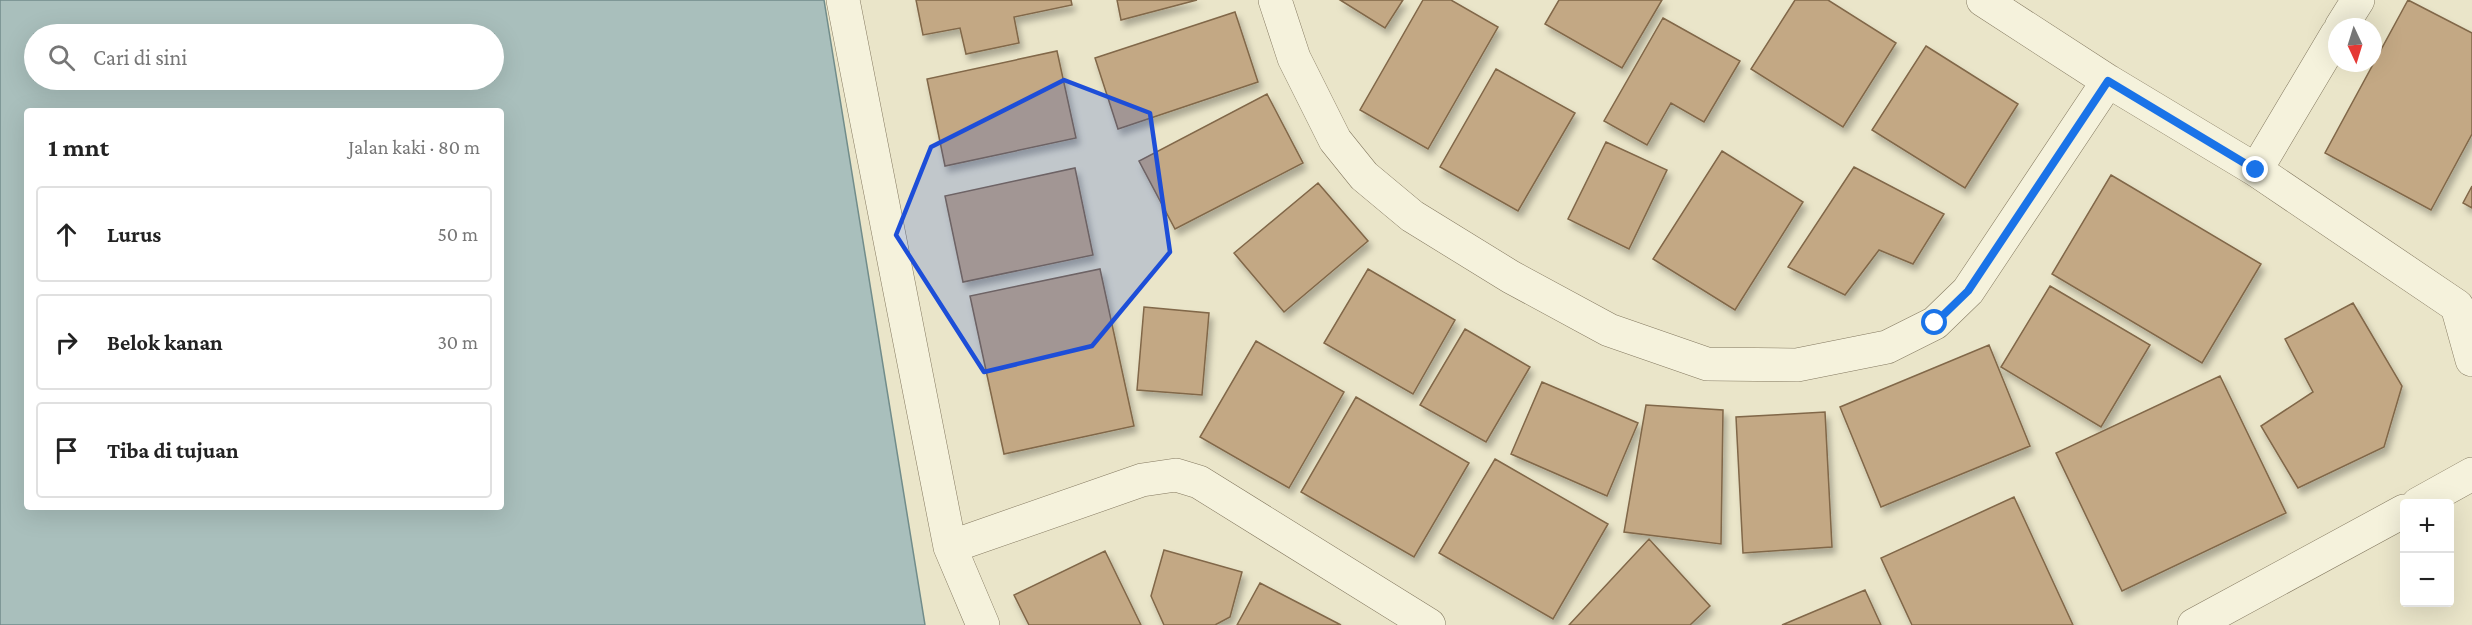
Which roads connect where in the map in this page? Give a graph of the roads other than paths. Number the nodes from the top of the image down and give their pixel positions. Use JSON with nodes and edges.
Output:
{"nodes":[{"id":1,"x":843,"y":0,"type":"edge"},
{"id":2,"x":1275,"y":0,"type":"edge"},
{"id":3,"x":1983,"y":0,"type":"edge"},
{"id":4,"x":2358,"y":0,"type":"edge"},
{"id":5,"x":2347,"y":18,"type":"edge"},
{"id":6,"x":2328,"y":49,"type":"edge"},
{"id":7,"x":2108,"y":81,"type":"junction"},
{"id":8,"x":2256,"y":170,"type":"junction"},
{"id":9,"x":2464,"y":303,"type":"edge"},
{"id":10,"x":2472,"y":360,"type":"edge"},
{"id":11,"x":2472,"y":474,"type":"edge"},
{"id":12,"x":2427,"y":499,"type":"edge"},
{"id":13,"x":2400,"y":513,"type":"edge"},
{"id":14,"x":950,"y":547,"type":"junction"},
{"id":15,"x":983,"y":625,"type":"edge"},
{"id":16,"x":1429,"y":625,"type":"edge"},
{"id":17,"x":2193,"y":625,"type":"edge"}],
"edges":[{"from":1,"to":14,"type":"street"},
{"from":2,"to":7,"type":"street"},
{"from":3,"to":7,"type":"street"},
{"from":4,"to":5,"type":"street"},
{"from":6,"to":8,"type":"street"},
{"from":7,"to":8,"type":"street"},
{"from":8,"to":9,"type":"street"},
{"from":9,"to":10,"type":"street"},
{"from":11,"to":12,"type":"street"},
{"from":13,"to":17,"type":"street"},
{"from":14,"to":15,"type":"street"},
{"from":14,"to":16,"type":"street"}]}
